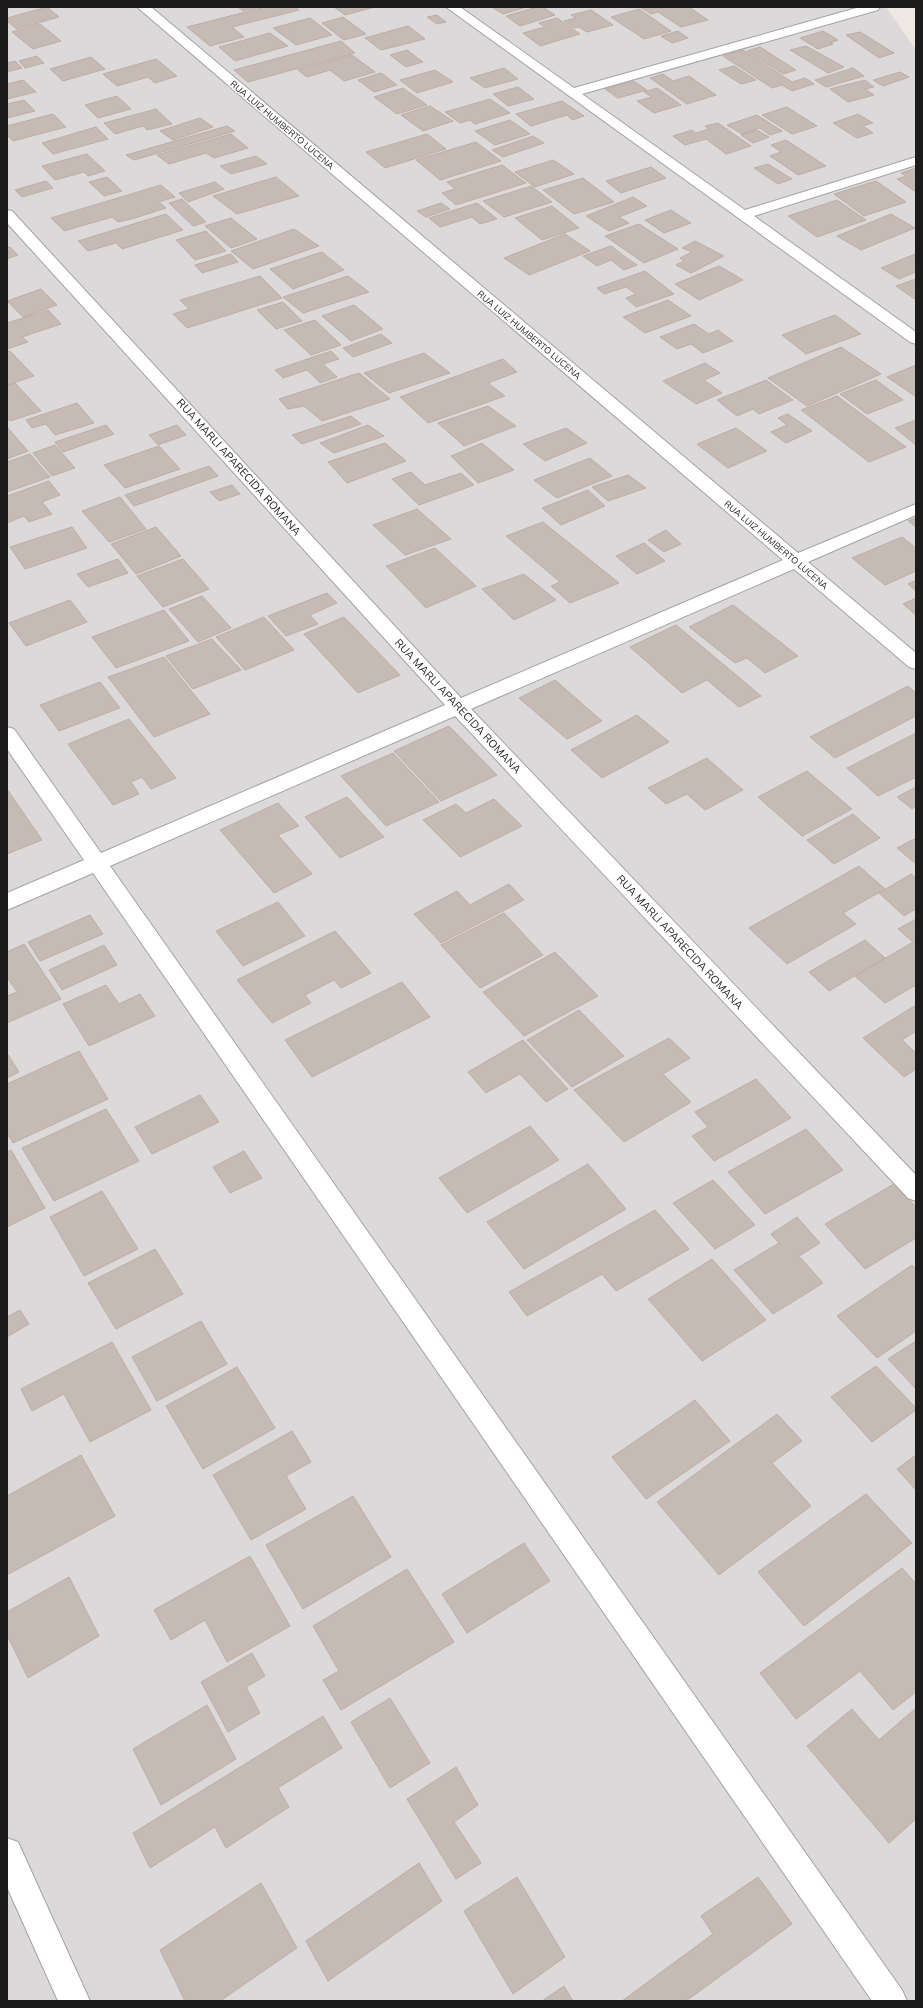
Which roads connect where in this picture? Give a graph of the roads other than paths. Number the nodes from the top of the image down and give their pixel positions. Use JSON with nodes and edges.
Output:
{"nodes":[{"id":1,"x":143,"y":7,"type":"edge"},
{"id":2,"x":452,"y":7,"type":"edge"},
{"id":3,"x":874,"y":7,"type":"edge"},
{"id":4,"x":572,"y":93,"type":"junction"},
{"id":5,"x":916,"y":162,"type":"edge"},
{"id":6,"x":7,"y":214,"type":"edge"},
{"id":7,"x":743,"y":215,"type":"junction"},
{"id":8,"x":916,"y":339,"type":"edge"},
{"id":9,"x":916,"y":509,"type":"edge"},
{"id":10,"x":796,"y":561,"type":"junction"},
{"id":11,"x":916,"y":663,"type":"edge"},
{"id":12,"x":458,"y":707,"type":"junction"},
{"id":13,"x":7,"y":734,"type":"edge"},
{"id":14,"x":96,"y":864,"type":"junction"},
{"id":15,"x":7,"y":902,"type":"edge"},
{"id":16,"x":916,"y":1191,"type":"edge"},
{"id":17,"x":7,"y":1853,"type":"edge"},
{"id":18,"x":74,"y":2001,"type":"edge"},
{"id":19,"x":891,"y":2001,"type":"edge"}],
"edges":[{"from":1,"to":10,"type":"street","name":"RUA LUIZ HUMBERTO LUCENA"},
{"from":2,"to":4,"type":"street"},
{"from":3,"to":4,"type":"street"},
{"from":4,"to":7,"type":"street"},
{"from":5,"to":7,"type":"street"},
{"from":6,"to":12,"type":"street","name":"RUA MARLI APARECIDA ROMANA"},
{"from":7,"to":8,"type":"street"},
{"from":9,"to":10,"type":"street"},
{"from":10,"to":11,"type":"street","name":"RUA LUIZ HUMBERTO LUCENA"},
{"from":10,"to":12,"type":"street"},
{"from":12,"to":14,"type":"street"},
{"from":12,"to":16,"type":"street","name":"RUA MARLI APARECIDA ROMANA"},
{"from":13,"to":14,"type":"street"},
{"from":14,"to":15,"type":"street"},
{"from":14,"to":19,"type":"street"},
{"from":17,"to":18,"type":"street"}]}
